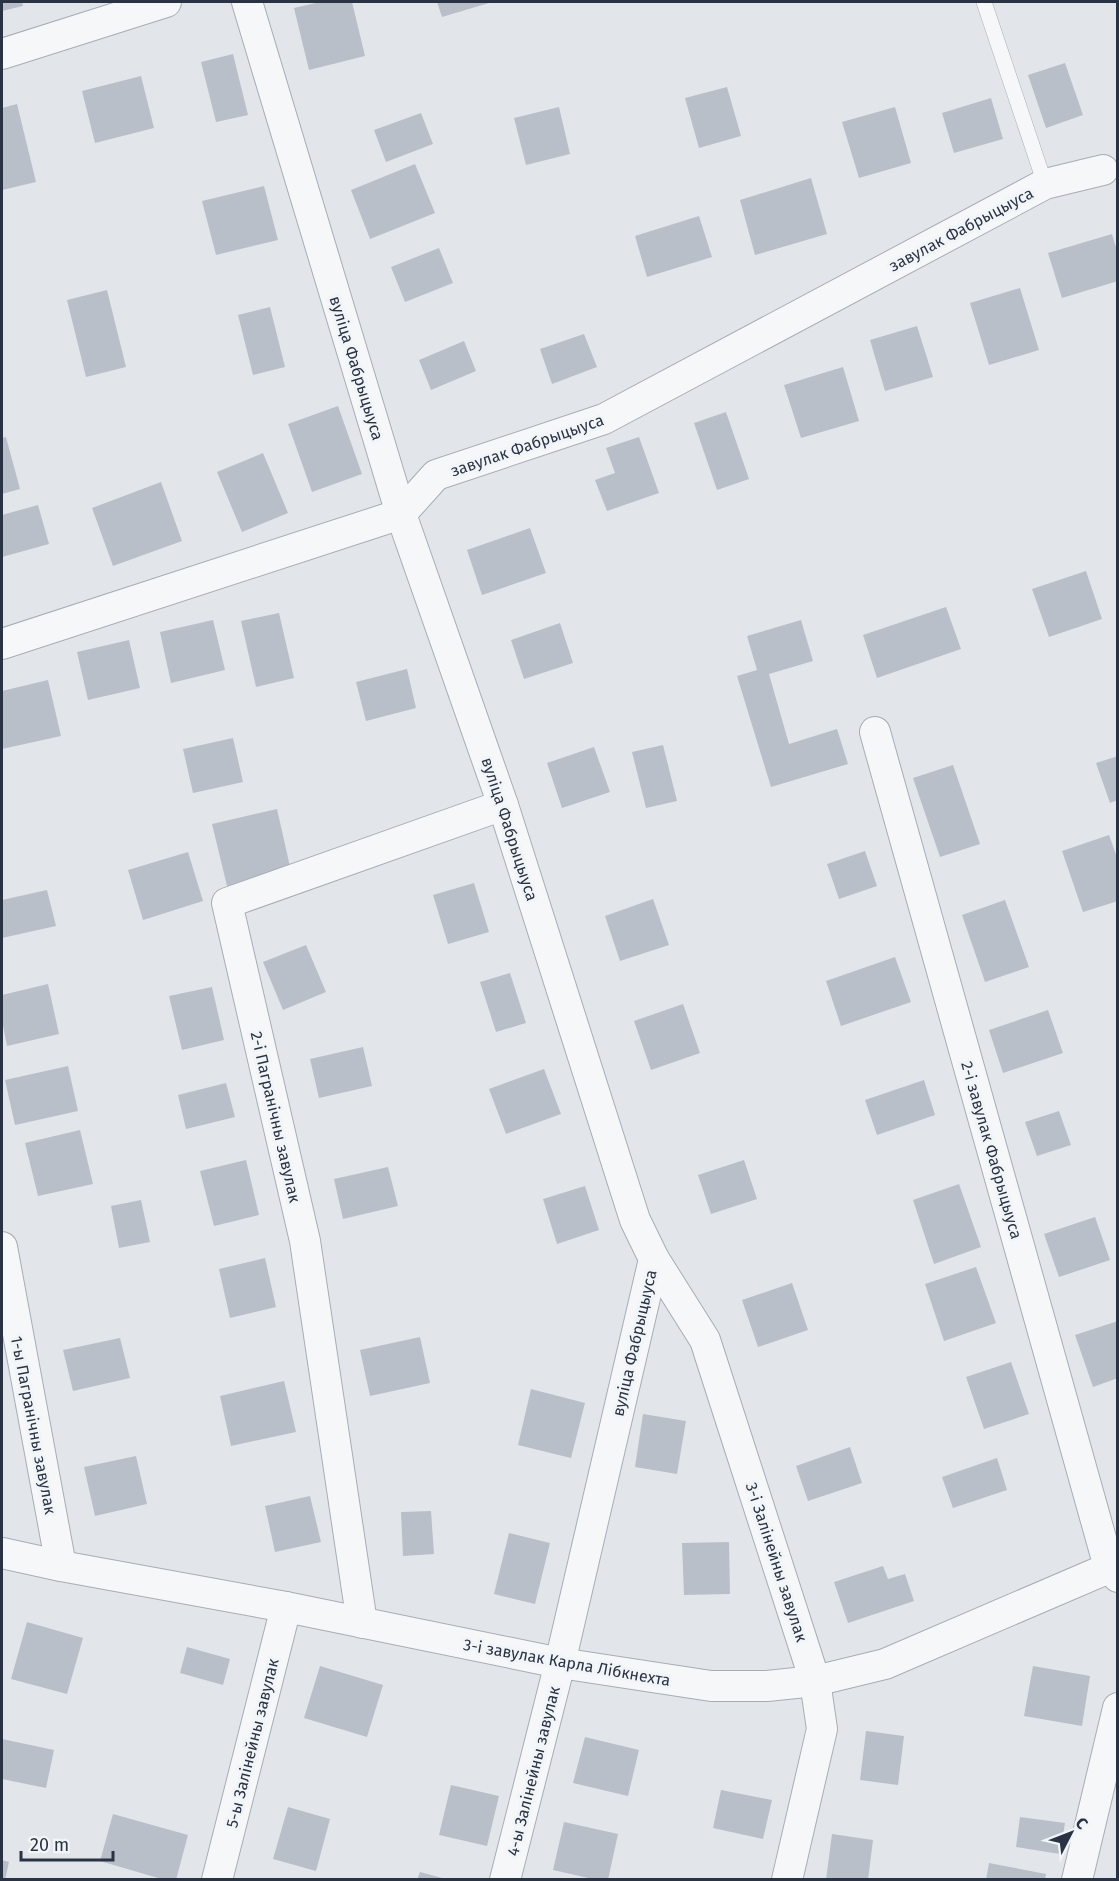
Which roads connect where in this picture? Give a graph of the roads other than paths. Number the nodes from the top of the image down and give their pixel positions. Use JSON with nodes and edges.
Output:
{"nodes":[{"id":1,"x":166,"y":2,"type":"edge"},
{"id":2,"x":247,"y":2,"type":"edge"},
{"id":3,"x":984,"y":2,"type":"edge"},
{"id":4,"x":2,"y":54,"type":"edge"},
{"id":5,"x":1103,"y":170,"type":"dead end"},
{"id":6,"x":1045,"y":184,"type":"junction"},
{"id":7,"x":401,"y":514,"type":"junction"},
{"id":8,"x":2,"y":644,"type":"edge"},
{"id":9,"x":875,"y":732,"type":"dead end"},
{"id":10,"x":503,"y":805,"type":"junction"},
{"id":11,"x":2,"y":1247,"type":"edge"},
{"id":12,"x":654,"y":1259,"type":"junction"},
{"id":13,"x":2,"y":1553,"type":"edge"},
{"id":14,"x":61,"y":1566,"type":"junction"},
{"id":15,"x":1115,"y":1569,"type":"edge"},
{"id":16,"x":286,"y":1607,"type":"junction"},
{"id":17,"x":362,"y":1623,"type":"junction"},
{"id":18,"x":560,"y":1663,"type":"junction"},
{"id":19,"x":815,"y":1681,"type":"junction"},
{"id":20,"x":1118,"y":1708,"type":"edge"},
{"id":21,"x":217,"y":1880,"type":"edge"},
{"id":22,"x":506,"y":1880,"type":"edge"},
{"id":23,"x":787,"y":1880,"type":"edge"},
{"id":24,"x":1077,"y":1880,"type":"edge"}],
"edges":[{"from":1,"to":4,"type":"street"},
{"from":2,"to":7,"type":"street","name":"вуліца Фабрыцыуса"},
{"from":3,"to":6,"type":"lane"},
{"from":5,"to":6,"type":"street","name":"завулак Фабрыцыуса"},
{"from":6,"to":7,"type":"street","name":"завулак Фабрыцыуса"},
{"from":7,"to":8,"type":"street"},
{"from":7,"to":10,"type":"street","name":"вуліца Фабрыцыуса"},
{"from":9,"to":15,"type":"street","name":"2-і завулак Фабрыцыуса"},
{"from":10,"to":12,"type":"street","name":"вуліца Фабрыцыуса"},
{"from":10,"to":17,"type":"street","name":"2-і Пагранічны завулак"},
{"from":11,"to":14,"type":"street","name":"1-ы Пагранічны завулак"},
{"from":12,"to":18,"type":"street","name":"вуліца Фабрыцыуса"},
{"from":12,"to":19,"type":"street","name":"3-і Залінейны завулак"},
{"from":13,"to":14,"type":"street","name":"3-і завулак Карла Лібкнехта"},
{"from":14,"to":16,"type":"street","name":"3-і завулак Карла Лібкнехта"},
{"from":15,"to":19,"type":"street","name":"3-і завулак Карла Лібкнехта"},
{"from":16,"to":17,"type":"street","name":"3-і завулак Карла Лібкнехта"},
{"from":16,"to":21,"type":"street","name":"5-ы Залінейны завулак"},
{"from":17,"to":18,"type":"street","name":"3-і завулак Карла Лібкнехта"},
{"from":18,"to":19,"type":"street","name":"3-і завулак Карла Лібкнехта"},
{"from":18,"to":22,"type":"street","name":"4-ы Залінейны завулак"},
{"from":19,"to":23,"type":"street","name":"3-і Залінейны завулак"},
{"from":20,"to":24,"type":"street"}]}
